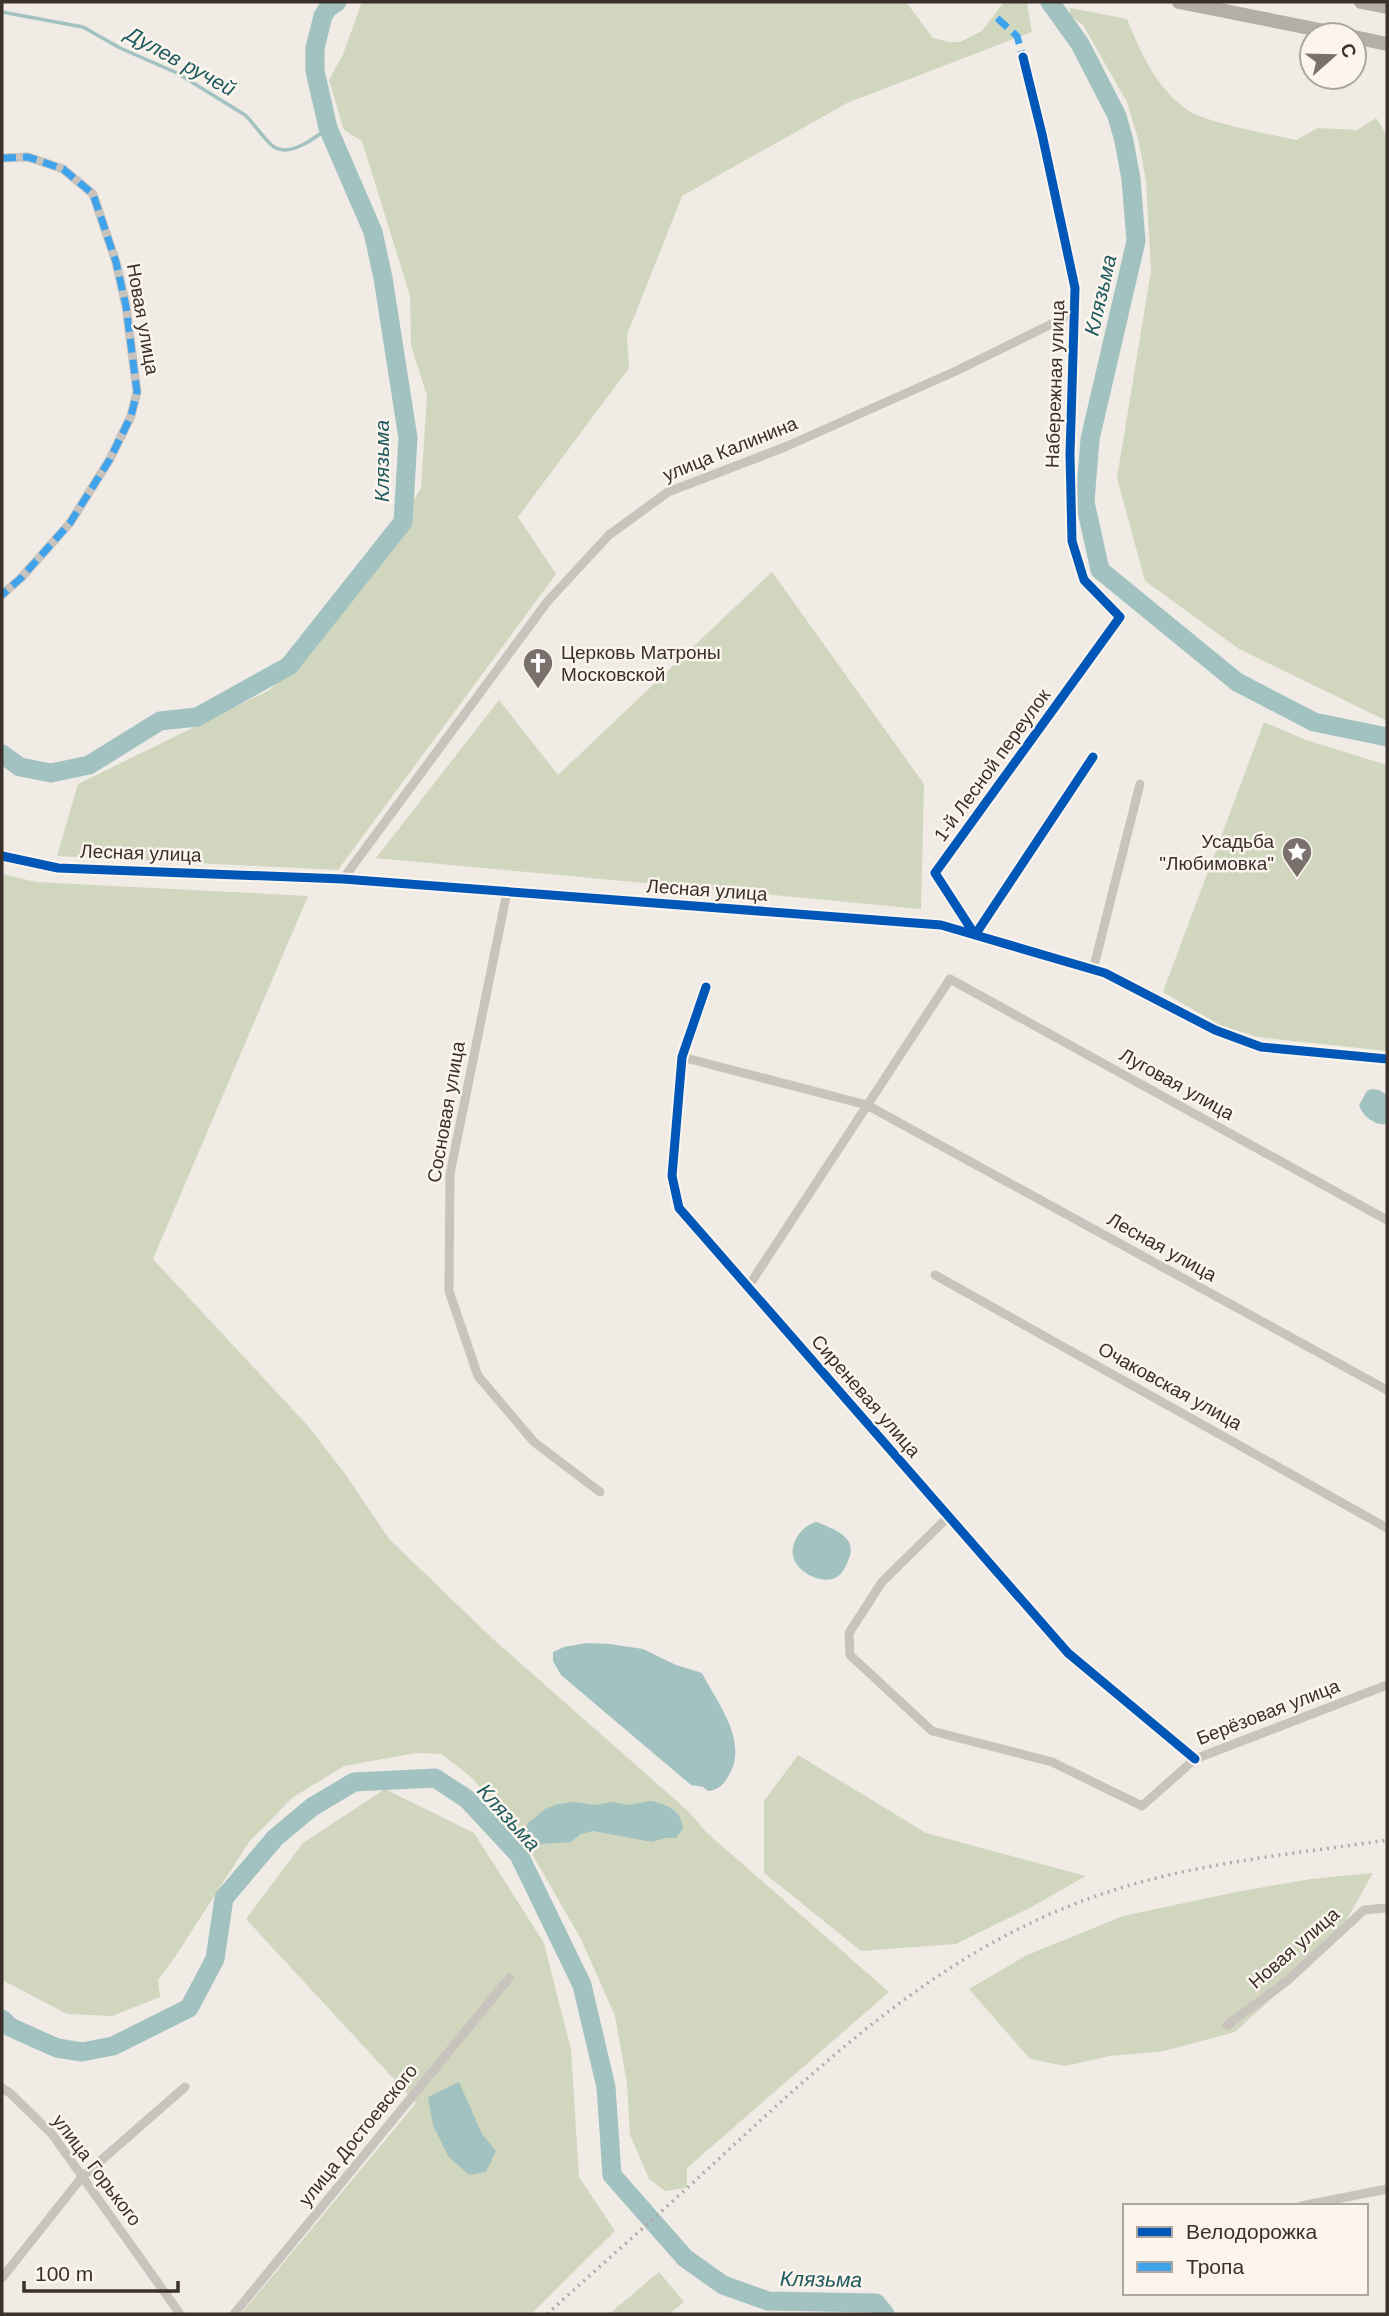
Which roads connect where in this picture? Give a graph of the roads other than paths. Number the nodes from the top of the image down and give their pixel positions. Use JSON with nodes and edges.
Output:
{"nodes":[{"id":1,"x":1179,"y":2,"type":"edge"},
{"id":2,"x":1361,"y":2,"type":"edge"},
{"id":3,"x":1387,"y":7,"type":"edge"},
{"id":4,"x":1298,"y":26,"type":"edge"},
{"id":5,"x":1368,"y":40,"type":"edge"},
{"id":6,"x":1387,"y":44,"type":"edge"},
{"id":7,"x":1023,"y":57,"type":"dead end"},
{"id":8,"x":2,"y":158,"type":"edge"},
{"id":9,"x":1076,"y":312,"type":"junction"},
{"id":10,"x":2,"y":595,"type":"edge"},
{"id":11,"x":1120,"y":617,"type":"joint"},
{"id":12,"x":1093,"y":757,"type":"dead end"},
{"id":13,"x":1140,"y":784,"type":"dead end"},
{"id":14,"x":2,"y":856,"type":"edge"},
{"id":15,"x":343,"y":879,"type":"junction"},
{"id":16,"x":507,"y":892,"type":"junction"},
{"id":17,"x":975,"y":935,"type":"junction"},
{"id":18,"x":1093,"y":970,"type":"junction"},
{"id":19,"x":706,"y":987,"type":"dead end"},
{"id":20,"x":682,"y":1057,"type":"junction"},
{"id":21,"x":1387,"y":1059,"type":"edge"},
{"id":22,"x":867,"y":1105,"type":"junction"},
{"id":23,"x":1387,"y":1220,"type":"edge"},
{"id":24,"x":935,"y":1275,"type":"dead end"},
{"id":25,"x":748,"y":1287,"type":"junction"},
{"id":26,"x":1387,"y":1390,"type":"edge"},
{"id":27,"x":600,"y":1492,"type":"dead end"},
{"id":28,"x":948,"y":1516,"type":"junction"},
{"id":29,"x":1387,"y":1528,"type":"edge"},
{"id":30,"x":1387,"y":1685,"type":"edge"},
{"id":31,"x":1195,"y":1759,"type":"junction"},
{"id":32,"x":1387,"y":1908,"type":"edge"},
{"id":33,"x":509,"y":1978,"type":"dead end"},
{"id":34,"x":1227,"y":2025,"type":"dead end"},
{"id":35,"x":185,"y":2087,"type":"dead end"},
{"id":36,"x":2,"y":2088,"type":"edge"},
{"id":37,"x":82,"y":2177,"type":"junction"},
{"id":38,"x":1387,"y":2189,"type":"edge"},
{"id":39,"x":1311,"y":2204,"type":"edge"},
{"id":40,"x":2,"y":2278,"type":"edge"},
{"id":41,"x":180,"y":2314,"type":"edge"},
{"id":42,"x":234,"y":2314,"type":"edge"}],
"edges":[{"from":1,"to":4,"type":"highway"},
{"from":2,"to":3,"type":"highway"},
{"from":5,"to":6,"type":"highway"},
{"from":7,"to":9,"type":"street","name":"Набережная улица"},
{"from":8,"to":10,"type":"street","name":"Новая улица"},
{"from":9,"to":11,"type":"street","name":"Набережная улица"},
{"from":9,"to":15,"type":"street","name":"улица Калинина"},
{"from":11,"to":17,"type":"street","name":"1-й Лесной переулок"},
{"from":12,"to":17,"type":"street"},
{"from":13,"to":18,"type":"street"},
{"from":14,"to":15,"type":"street","name":"Лесная улица"},
{"from":15,"to":16,"type":"street","name":"Лесная улица"},
{"from":16,"to":17,"type":"street","name":"Лесная улица"},
{"from":16,"to":27,"type":"street","name":"Сосновая улица"},
{"from":17,"to":18,"type":"street","name":"Лесная улица"},
{"from":18,"to":21,"type":"street","name":"Лесная улица"},
{"from":19,"to":20,"type":"street","name":"Сиреневая улица"},
{"from":20,"to":22,"type":"street","name":"Лесная улица"},
{"from":20,"to":25,"type":"street","name":"Сиреневая улица"},
{"from":22,"to":23,"type":"street","name":"Луговая улица"},
{"from":22,"to":25,"type":"street"},
{"from":22,"to":26,"type":"street","name":"Лесная улица"},
{"from":24,"to":29,"type":"street","name":"Очаковская улица"},
{"from":25,"to":28,"type":"street","name":"Сиреневая улица"},
{"from":28,"to":31,"type":"street","name":"Сиреневая улица"},
{"from":28,"to":31,"type":"street","name":"Берёзовая улица"},
{"from":30,"to":31,"type":"street","name":"Берёзовая улица"},
{"from":32,"to":34,"type":"street","name":"Новая улица"},
{"from":33,"to":42,"type":"street","name":"улица Достоевского"},
{"from":35,"to":37,"type":"street"},
{"from":36,"to":37,"type":"street","name":"улица Горького"},
{"from":37,"to":40,"type":"street"},
{"from":37,"to":41,"type":"street","name":"улица Горького"},
{"from":38,"to":39,"type":"street"}]}
